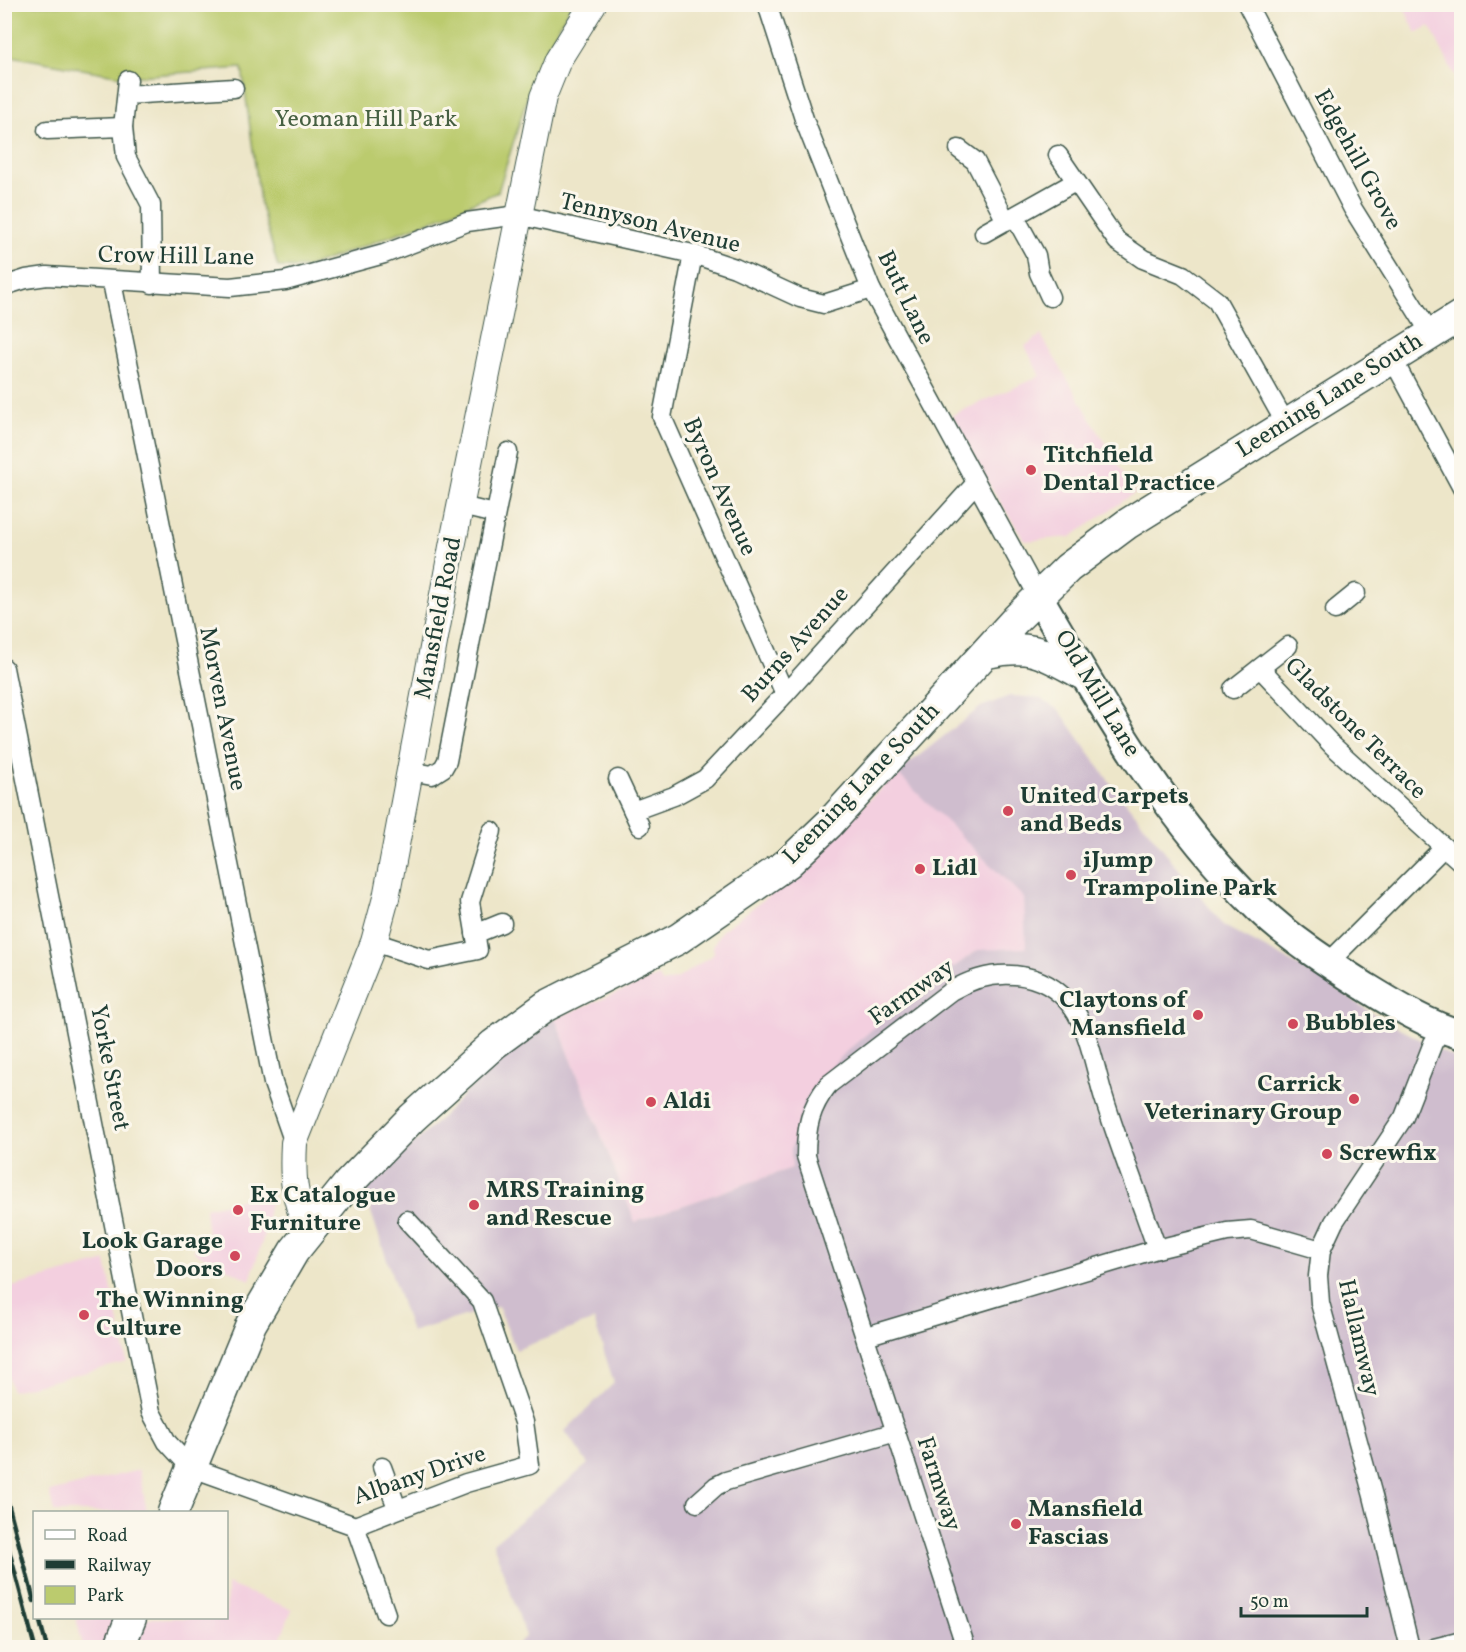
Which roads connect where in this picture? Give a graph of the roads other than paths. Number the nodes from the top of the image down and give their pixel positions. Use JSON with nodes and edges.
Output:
{"nodes":[{"id":1,"x":593,"y":4,"type":"edge"},
{"id":2,"x":767,"y":4,"type":"edge"},
{"id":3,"x":1247,"y":4,"type":"edge"},
{"id":4,"x":234,"y":88,"type":"dead end"},
{"id":5,"x":123,"y":127,"type":"junction"},
{"id":6,"x":47,"y":130,"type":"dead end"},
{"id":7,"x":959,"y":149,"type":"dead end"},
{"id":8,"x":1058,"y":155,"type":"dead end"},
{"id":9,"x":1075,"y":182,"type":"junction"},
{"id":10,"x":518,"y":215,"type":"junction"},
{"id":11,"x":1010,"y":219,"type":"junction"},
{"id":12,"x":984,"y":233,"type":"dead end"},
{"id":13,"x":693,"y":254,"type":"junction"},
{"id":14,"x":112,"y":282,"type":"junction"},
{"id":15,"x":152,"y":284,"type":"junction"},
{"id":16,"x":4,"y":286,"type":"edge"},
{"id":17,"x":871,"y":289,"type":"junction"},
{"id":18,"x":1050,"y":297,"type":"dead end"},
{"id":19,"x":1461,"y":315,"type":"edge"},
{"id":20,"x":1431,"y":334,"type":"junction"},
{"id":21,"x":1392,"y":358,"type":"junction"},
{"id":22,"x":1286,"y":424,"type":"junction"},
{"id":23,"x":508,"y":452,"type":"dead end"},
{"id":24,"x":975,"y":484,"type":"junction"},
{"id":25,"x":1461,"y":488,"type":"edge"},
{"id":26,"x":461,"y":506,"type":"junction"},
{"id":27,"x":495,"y":514,"type":"junction"},
{"id":28,"x":1356,"y":593,"type":"dead end"},
{"id":29,"x":1038,"y":596,"type":"junction"},
{"id":30,"x":1335,"y":610,"type":"dead end"},
{"id":31,"x":1288,"y":646,"type":"dead end"},
{"id":32,"x":987,"y":653,"type":"junction"},
{"id":33,"x":4,"y":668,"type":"edge"},
{"id":34,"x":1260,"y":668,"type":"junction"},
{"id":35,"x":1082,"y":674,"type":"junction"},
{"id":36,"x":1233,"y":689,"type":"dead end"},
{"id":37,"x":785,"y":694,"type":"junction"},
{"id":38,"x":410,"y":771,"type":"junction"},
{"id":39,"x":618,"y":779,"type":"dead end"},
{"id":40,"x":492,"y":831,"type":"dead end"},
{"id":41,"x":1444,"y":847,"type":"junction"},
{"id":42,"x":1461,"y":863,"type":"edge"},
{"id":43,"x":502,"y":923,"type":"dead end"},
{"id":44,"x":475,"y":934,"type":"junction"},
{"id":45,"x":374,"y":942,"type":"junction"},
{"id":46,"x":1328,"y":963,"type":"junction"},
{"id":47,"x":1452,"y":1032,"type":"edge"},
{"id":48,"x":294,"y":1143,"type":"junction"},
{"id":49,"x":407,"y":1220,"type":"dead end"},
{"id":50,"x":308,"y":1232,"type":"junction"},
{"id":51,"x":1157,"y":1249,"type":"junction"},
{"id":52,"x":1321,"y":1250,"type":"junction"},
{"id":53,"x":866,"y":1336,"type":"junction"},
{"id":54,"x":896,"y":1432,"type":"junction"},
{"id":55,"x":190,"y":1467,"type":"junction"},
{"id":56,"x":382,"y":1467,"type":"dead end"},
{"id":57,"x":698,"y":1503,"type":"dead end"},
{"id":58,"x":397,"y":1508,"type":"junction"},
{"id":59,"x":173,"y":1511,"type":"edge"},
{"id":60,"x":355,"y":1526,"type":"junction"},
{"id":61,"x":386,"y":1614,"type":"dead end"},
{"id":62,"x":130,"y":1619,"type":"edge"},
{"id":63,"x":1461,"y":1641,"type":"edge"},
{"id":64,"x":119,"y":1647,"type":"edge"},
{"id":65,"x":966,"y":1647,"type":"edge"},
{"id":66,"x":1410,"y":1647,"type":"edge"},
{"id":67,"x":1434,"y":1647,"type":"edge"}],
"edges":[{"from":1,"to":10,"type":"main road","name":"Mansfield Road"},
{"from":2,"to":17,"type":"street","name":"Butt Lane"},
{"from":3,"to":20,"type":"street","name":"Edgehill Grove"},
{"from":4,"to":5,"type":"street"},
{"from":5,"to":6,"type":"street"},
{"from":5,"to":15,"type":"street"},
{"from":7,"to":11,"type":"street"},
{"from":8,"to":9,"type":"street"},
{"from":9,"to":11,"type":"street"},
{"from":9,"to":22,"type":"street"},
{"from":10,"to":13,"type":"street","name":"Tennyson Avenue"},
{"from":10,"to":15,"type":"street","name":"Crow Hill Lane"},
{"from":10,"to":26,"type":"main road","name":"Mansfield Road"},
{"from":11,"to":12,"type":"street"},
{"from":11,"to":18,"type":"street"},
{"from":13,"to":17,"type":"street","name":"Tennyson Avenue"},
{"from":13,"to":37,"type":"street","name":"Byron Avenue"},
{"from":14,"to":15,"type":"street","name":"Crow Hill Lane"},
{"from":14,"to":16,"type":"street","name":"Crow Hill Lane"},
{"from":14,"to":48,"type":"street","name":"Morven Avenue"},
{"from":17,"to":24,"type":"street","name":"Butt Lane"},
{"from":19,"to":20,"type":"highway","name":"Leeming Lane South"},
{"from":20,"to":21,"type":"highway","name":"Leeming Lane South"},
{"from":21,"to":22,"type":"highway","name":"Leeming Lane South"},
{"from":21,"to":25,"type":"street"},
{"from":22,"to":29,"type":"highway","name":"Leeming Lane South"},
{"from":23,"to":27,"type":"street"},
{"from":24,"to":29,"type":"street","name":"Butt Lane"},
{"from":24,"to":37,"type":"street","name":"Burns Avenue"},
{"from":26,"to":27,"type":"street"},
{"from":26,"to":38,"type":"main road","name":"Mansfield Road"},
{"from":27,"to":38,"type":"street"},
{"from":28,"to":30,"type":"street"},
{"from":29,"to":32,"type":"highway","name":"Leeming Lane South"},
{"from":29,"to":35,"type":"main road","name":"Old Mill Lane"},
{"from":31,"to":34,"type":"street"},
{"from":32,"to":35,"type":"highway"},
{"from":32,"to":50,"type":"highway","name":"Leeming Lane South"},
{"from":33,"to":55,"type":"street","name":"Yorke Street"},
{"from":34,"to":36,"type":"street"},
{"from":34,"to":41,"type":"street","name":"Gladstone Terrace"},
{"from":35,"to":46,"type":"main road","name":"Old Mill Lane"},
{"from":37,"to":39,"type":"street","name":"Burns Avenue"},
{"from":38,"to":45,"type":"main road","name":"Mansfield Road"},
{"from":40,"to":44,"type":"street"},
{"from":41,"to":42,"type":"street","name":"Gladstone Terrace"},
{"from":41,"to":46,"type":"street"},
{"from":43,"to":44,"type":"street"},
{"from":44,"to":45,"type":"street"},
{"from":45,"to":48,"type":"main road","name":"Mansfield Road"},
{"from":46,"to":47,"type":"main road","name":"Old Mill Lane"},
{"from":47,"to":52,"type":"street","name":"Hallamway"},
{"from":48,"to":50,"type":"main road","name":"Mansfield Road"},
{"from":49,"to":58,"type":"street","name":"Albany Drive"},
{"from":50,"to":55,"type":"highway","name":"Leeming Lane South"},
{"from":51,"to":52,"type":"street"},
{"from":51,"to":53,"type":"street"},
{"from":51,"to":53,"type":"street","name":"Farmway"},
{"from":52,"to":66,"type":"street","name":"Hallamway"},
{"from":53,"to":54,"type":"street","name":"Farmway"},
{"from":54,"to":57,"type":"street"},
{"from":54,"to":65,"type":"street","name":"Farmway"},
{"from":55,"to":59,"type":"highway","name":"Leeming Lane South"},
{"from":55,"to":60,"type":"street","name":"Albany Drive"},
{"from":56,"to":58,"type":"street"},
{"from":58,"to":60,"type":"street","name":"Albany Drive"},
{"from":60,"to":61,"type":"street"},
{"from":62,"to":64,"type":"highway"},
{"from":63,"to":67,"type":"street"}]}
